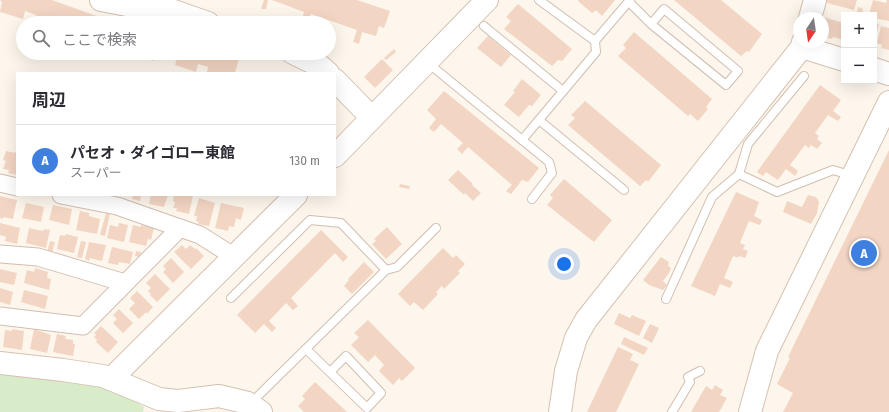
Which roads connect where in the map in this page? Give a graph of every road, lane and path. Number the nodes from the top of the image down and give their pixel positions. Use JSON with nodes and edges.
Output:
{"nodes":[{"id":1,"x":102,"y":0,"type":"edge"},
{"id":2,"x":487,"y":0,"type":"edge"},
{"id":3,"x":539,"y":0,"type":"edge"},
{"id":4,"x":815,"y":0,"type":"edge"},
{"id":5,"x":630,"y":1,"type":"edge"},
{"id":6,"x":170,"y":5,"type":"edge"},
{"id":7,"x":812,"y":12,"type":"edge"},
{"id":8,"x":193,"y":16,"type":"edge"},
{"id":9,"x":651,"y":24,"type":"junction"},
{"id":10,"x":484,"y":26,"type":"dead end"},
{"id":11,"x":595,"y":41,"type":"junction"},
{"id":12,"x":799,"y":48,"type":"edge"},
{"id":13,"x":812,"y":48,"type":"edge"},
{"id":14,"x":841,"y":59,"type":"edge"},
{"id":15,"x":308,"y":60,"type":"edge"},
{"id":16,"x":427,"y":63,"type":"junction"},
{"id":17,"x":877,"y":70,"type":"edge"},
{"id":18,"x":327,"y":72,"type":"edge"},
{"id":19,"x":889,"y":74,"type":"edge"},
{"id":20,"x":804,"y":76,"type":"dead end"},
{"id":21,"x":336,"y":81,"type":"edge"},
{"id":22,"x":563,"y":91,"type":"junction"},
{"id":23,"x":889,"y":102,"type":"edge"},
{"id":24,"x":372,"y":118,"type":"junction"},
{"id":25,"x":539,"y":120,"type":"junction"},
{"id":26,"x":522,"y":140,"type":"junction"},
{"id":27,"x":336,"y":155,"type":"edge"},
{"id":28,"x":739,"y":174,"type":"junction"},
{"id":29,"x":853,"y":176,"type":"junction"},
{"id":30,"x":0,"y":183,"type":"edge"},
{"id":31,"x":16,"y":187,"type":"edge"},
{"id":32,"x":624,"y":190,"type":"dead end"},
{"id":33,"x":66,"y":196,"type":"edge"},
{"id":34,"x":295,"y":196,"type":"edge"},
{"id":35,"x":532,"y":199,"type":"dead end"},
{"id":36,"x":180,"y":228,"type":"junction"},
{"id":37,"x":436,"y":228,"type":"dead end"},
{"id":38,"x":0,"y":254,"type":"edge"},
{"id":39,"x":233,"y":256,"type":"junction"},
{"id":40,"x":386,"y":270,"type":"junction"},
{"id":41,"x":126,"y":283,"type":"junction"},
{"id":42,"x":231,"y":298,"type":"dead end"},
{"id":43,"x":666,"y":299,"type":"dead end"},
{"id":44,"x":0,"y":316,"type":"edge"},
{"id":45,"x":306,"y":349,"type":"junction"},
{"id":46,"x":0,"y":363,"type":"edge"},
{"id":47,"x":700,"y":371,"type":"dead end"},
{"id":48,"x":330,"y":372,"type":"junction"},
{"id":49,"x":111,"y":379,"type":"junction"},
{"id":50,"x":260,"y":403,"type":"edge"},
{"id":51,"x":197,"y":405,"type":"edge"},
{"id":52,"x":560,"y":412,"type":"edge"},
{"id":53,"x":672,"y":412,"type":"edge"},
{"id":54,"x":750,"y":412,"type":"edge"}],
"edges":[{"from":1,"to":6,"type":"street"},
{"from":2,"to":16,"type":"street"},
{"from":3,"to":11,"type":"lane"},
{"from":4,"to":7,"type":"street"},
{"from":5,"to":9,"type":"lane"},
{"from":5,"to":11,"type":"lane"},
{"from":6,"to":8,"type":"street"},
{"from":9,"to":9,"type":"lane"},
{"from":10,"to":22,"type":"lane"},
{"from":11,"to":22,"type":"lane"},
{"from":12,"to":52,"type":"street"},
{"from":13,"to":14,"type":"street"},
{"from":15,"to":18,"type":"street"},
{"from":16,"to":24,"type":"street"},
{"from":16,"to":26,"type":"lane"},
{"from":17,"to":19,"type":"street"},
{"from":20,"to":28,"type":"lane"},
{"from":21,"to":24,"type":"street"},
{"from":22,"to":25,"type":"lane"},
{"from":23,"to":29,"type":"street"},
{"from":24,"to":27,"type":"street"},
{"from":25,"to":26,"type":"lane"},
{"from":25,"to":32,"type":"lane"},
{"from":26,"to":35,"type":"lane"},
{"from":28,"to":29,"type":"lane"},
{"from":28,"to":43,"type":"lane"},
{"from":29,"to":54,"type":"street"},
{"from":30,"to":31,"type":"street"},
{"from":33,"to":36,"type":"street"},
{"from":34,"to":39,"type":"street"},
{"from":36,"to":39,"type":"street"},
{"from":36,"to":41,"type":"street"},
{"from":37,"to":40,"type":"lane"},
{"from":38,"to":41,"type":"street"},
{"from":39,"to":49,"type":"street"},
{"from":40,"to":42,"type":"lane"},
{"from":40,"to":45,"type":"lane"},
{"from":41,"to":44,"type":"street"},
{"from":45,"to":48,"type":"lane"},
{"from":45,"to":50,"type":"lane"},
{"from":46,"to":49,"type":"street"},
{"from":47,"to":53,"type":"lane"},
{"from":48,"to":48,"type":"lane"},
{"from":49,"to":51,"type":"street"},
{"from":50,"to":51,"type":"street"}]}
